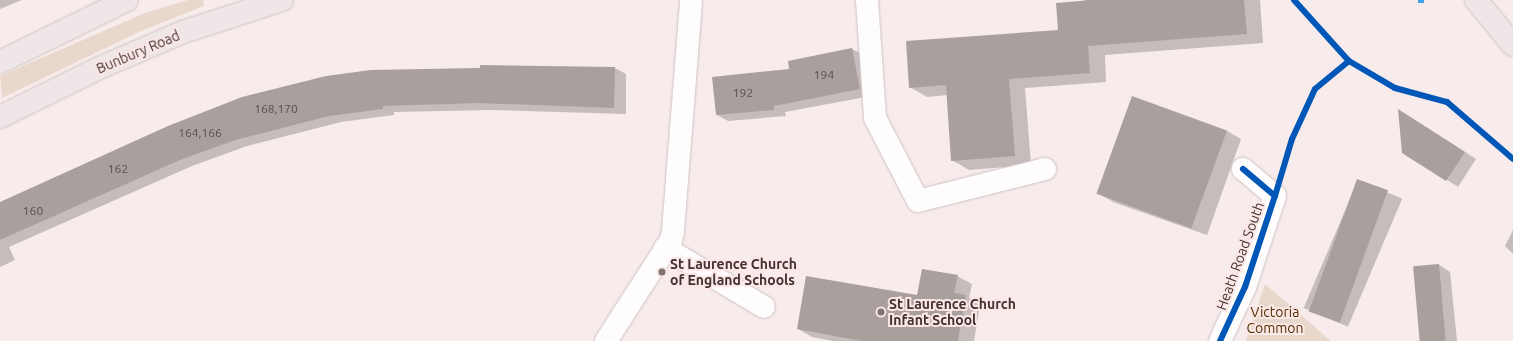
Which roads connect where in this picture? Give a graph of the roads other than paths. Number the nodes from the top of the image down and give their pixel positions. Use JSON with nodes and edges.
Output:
{"nodes":[{"id":1,"x":127,"y":0,"type":"edge"},
{"id":2,"x":282,"y":0,"type":"edge"},
{"id":3,"x":691,"y":0,"type":"edge"},
{"id":4,"x":867,"y":0,"type":"edge"},
{"id":5,"x":1476,"y":0,"type":"edge"},
{"id":6,"x":1513,"y":45,"type":"edge"},
{"id":7,"x":0,"y":62,"type":"edge"},
{"id":8,"x":0,"y":117,"type":"edge"},
{"id":9,"x":1045,"y":169,"type":"dead end"},
{"id":10,"x":1243,"y":169,"type":"dead end"},
{"id":11,"x":666,"y":248,"type":"junction"},
{"id":12,"x":764,"y":307,"type":"dead end"},
{"id":13,"x":606,"y":341,"type":"edge"},
{"id":14,"x":1220,"y":341,"type":"edge"}],
"edges":[{"from":1,"to":7,"type":"main road"},
{"from":2,"to":8,"type":"main road","name":"Bunbury Road"},
{"from":3,"to":11,"type":"street"},
{"from":4,"to":9,"type":"street"},
{"from":5,"to":6,"type":"main road"},
{"from":10,"to":14,"type":"street","name":"Heath Road South"},
{"from":11,"to":12,"type":"street"},
{"from":11,"to":13,"type":"street"}]}
